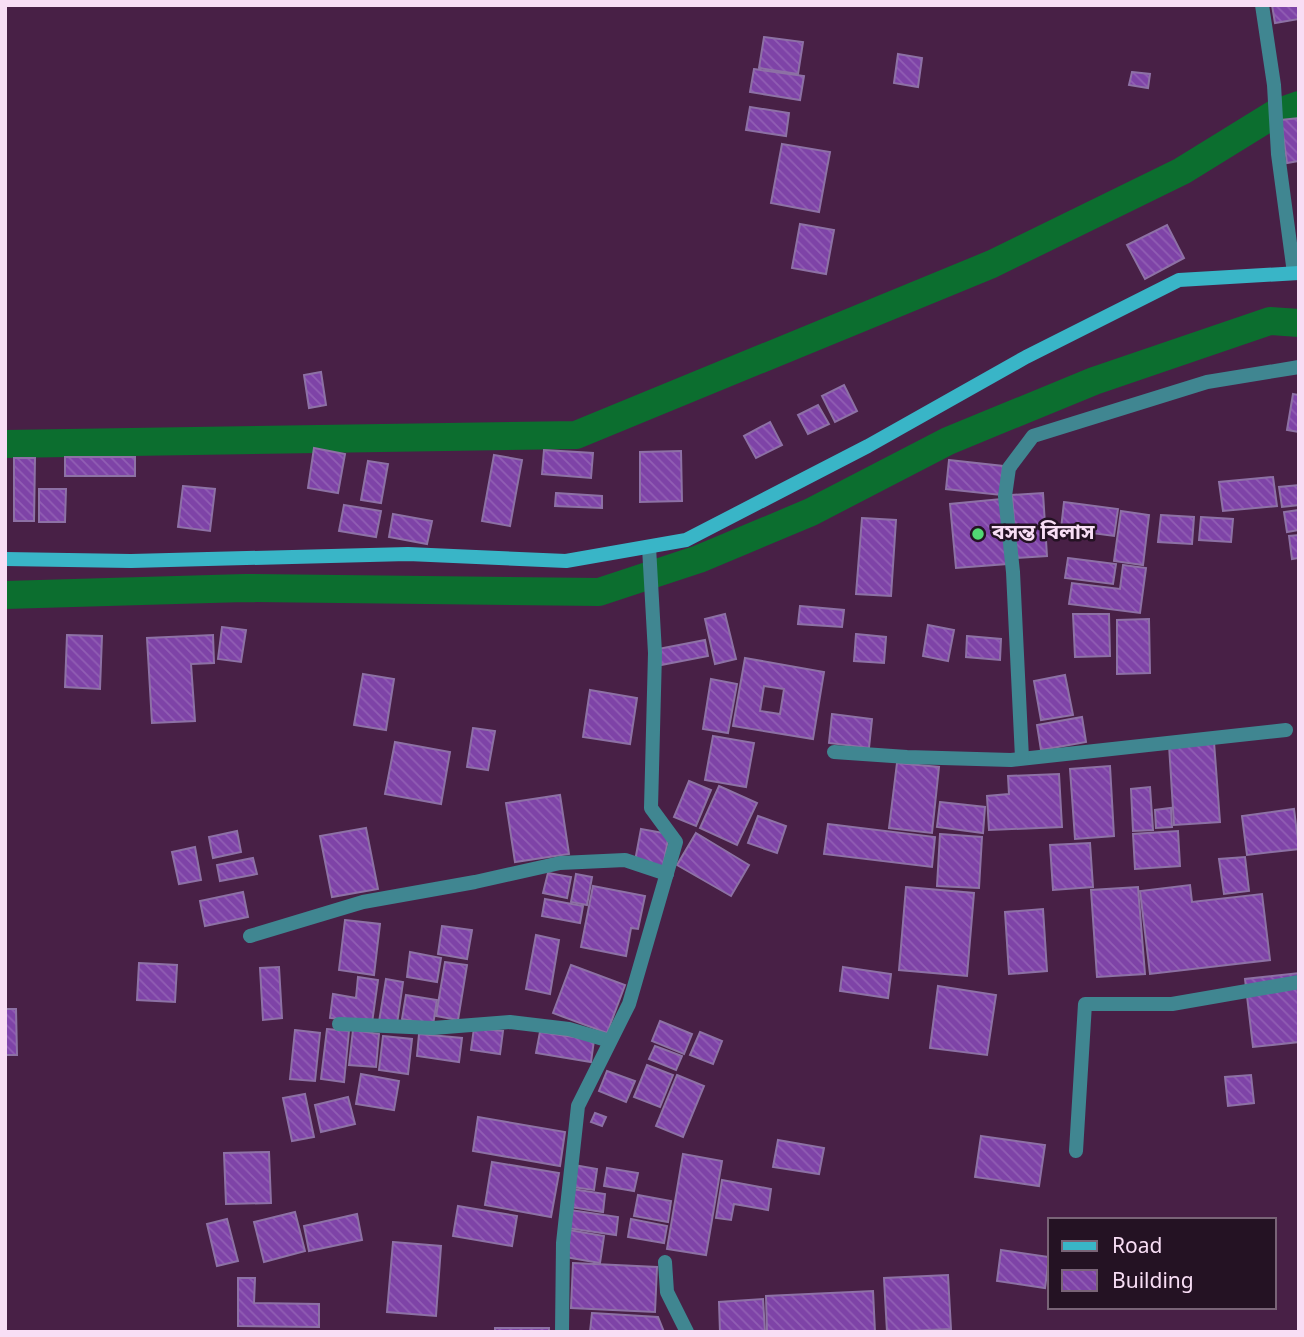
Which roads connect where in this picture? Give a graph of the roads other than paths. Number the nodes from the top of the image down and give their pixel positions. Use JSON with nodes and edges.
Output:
{"nodes":[{"id":1,"x":1262,"y":5,"type":"edge"},
{"id":2,"x":1296,"y":273,"type":"edge"},
{"id":3,"x":1299,"y":368,"type":"edge"},
{"id":4,"x":649,"y":547,"type":"junction"},
{"id":5,"x":5,"y":559,"type":"edge"},
{"id":6,"x":1286,"y":730,"type":"dead end"},
{"id":7,"x":834,"y":752,"type":"dead end"},
{"id":8,"x":1022,"y":758,"type":"junction"},
{"id":9,"x":667,"y":874,"type":"junction"},
{"id":10,"x":250,"y":936,"type":"dead end"},
{"id":11,"x":1299,"y":982,"type":"edge"},
{"id":12,"x":339,"y":1024,"type":"dead end"},
{"id":13,"x":610,"y":1041,"type":"junction"},
{"id":14,"x":1076,"y":1151,"type":"dead end"},
{"id":15,"x":665,"y":1262,"type":"dead end"},
{"id":16,"x":562,"y":1332,"type":"edge"},
{"id":17,"x":687,"y":1332,"type":"edge"}],
"edges":[{"from":1,"to":2,"type":"street"},
{"from":2,"to":4,"type":"street"},
{"from":3,"to":8,"type":"street"},
{"from":4,"to":5,"type":"street"},
{"from":4,"to":9,"type":"street"},
{"from":6,"to":8,"type":"street"},
{"from":7,"to":8,"type":"street"},
{"from":9,"to":10,"type":"street"},
{"from":9,"to":13,"type":"street"},
{"from":11,"to":14,"type":"street"},
{"from":12,"to":13,"type":"street"},
{"from":13,"to":16,"type":"street"},
{"from":15,"to":17,"type":"street"}]}
